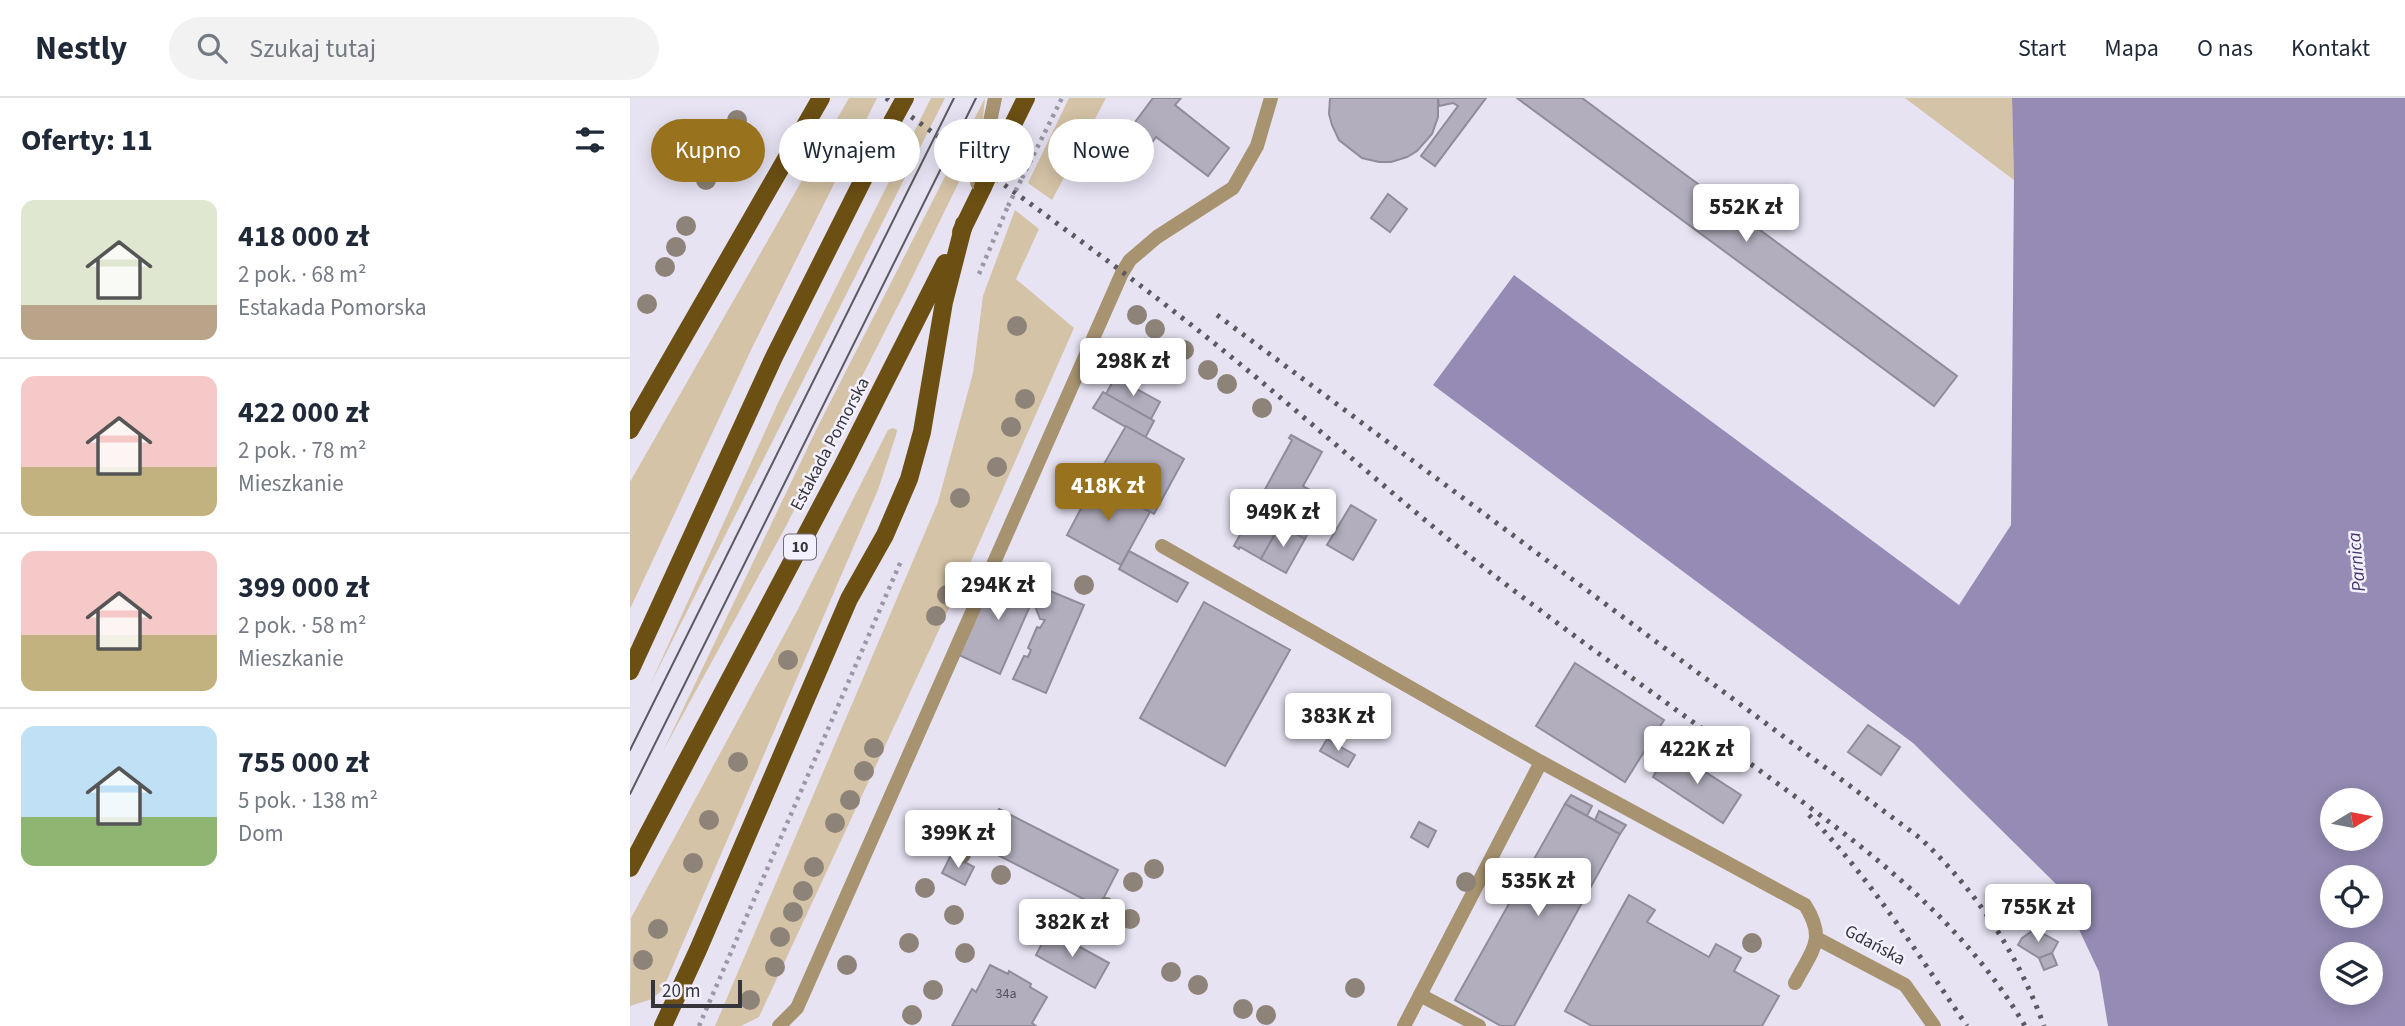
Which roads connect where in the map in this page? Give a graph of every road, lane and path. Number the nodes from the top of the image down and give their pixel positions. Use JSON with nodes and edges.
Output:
{"nodes":[{"id":1,"x":821,"y":98,"type":"edge"},
{"id":2,"x":905,"y":98,"type":"edge"},
{"id":3,"x":995,"y":98,"type":"edge"},
{"id":4,"x":1026,"y":98,"type":"edge"},
{"id":5,"x":1062,"y":98,"type":"edge"},
{"id":6,"x":1271,"y":98,"type":"edge"},
{"id":7,"x":993,"y":119,"type":"edge"},
{"id":8,"x":1013,"y":119,"type":"edge"},
{"id":9,"x":981,"y":182,"type":"edge"},
{"id":10,"x":964,"y":223,"type":"junction"},
{"id":11,"x":975,"y":285,"type":"dead end"},
{"id":12,"x":630,"y":430,"type":"edge"},
{"id":13,"x":1162,"y":546,"type":"dead end"},
{"id":14,"x":902,"y":557,"type":"dead end"},
{"id":15,"x":630,"y":671,"type":"edge"},
{"id":16,"x":1541,"y":762,"type":"junction"},
{"id":17,"x":630,"y":868,"type":"edge"},
{"id":18,"x":1818,"y":939,"type":"junction"},
{"id":19,"x":1795,"y":984,"type":"dead end"},
{"id":20,"x":1420,"y":995,"type":"junction"},
{"id":21,"x":663,"y":1026,"type":"edge"},
{"id":22,"x":699,"y":1026,"type":"edge"},
{"id":23,"x":779,"y":1026,"type":"edge"},
{"id":24,"x":1404,"y":1026,"type":"edge"},
{"id":25,"x":1479,"y":1026,"type":"edge"},
{"id":26,"x":1934,"y":1026,"type":"edge"}],
"edges":[{"from":1,"to":12,"type":"main road"},
{"from":2,"to":15,"type":"main road","bridge":true},
{"from":3,"to":7,"type":"lane"},
{"from":4,"to":8,"type":"main road","number":"10"},
{"from":5,"to":11,"type":"path","bridge":true},
{"from":6,"to":23,"type":"lane"},
{"from":9,"to":10,"type":"main road","number":"10","bridge":true},
{"from":10,"to":17,"type":"main road","name":"Estakada Pomorska","number":"10"},
{"from":10,"to":21,"type":"main road"},
{"from":13,"to":16,"type":"lane"},
{"from":14,"to":22,"type":"path"},
{"from":16,"to":18,"type":"lane"},
{"from":16,"to":20,"type":"lane"},
{"from":18,"to":19,"type":"lane"},
{"from":18,"to":26,"type":"lane","name":"Gdańska"},
{"from":20,"to":24,"type":"lane"},
{"from":20,"to":25,"type":"lane"}]}
